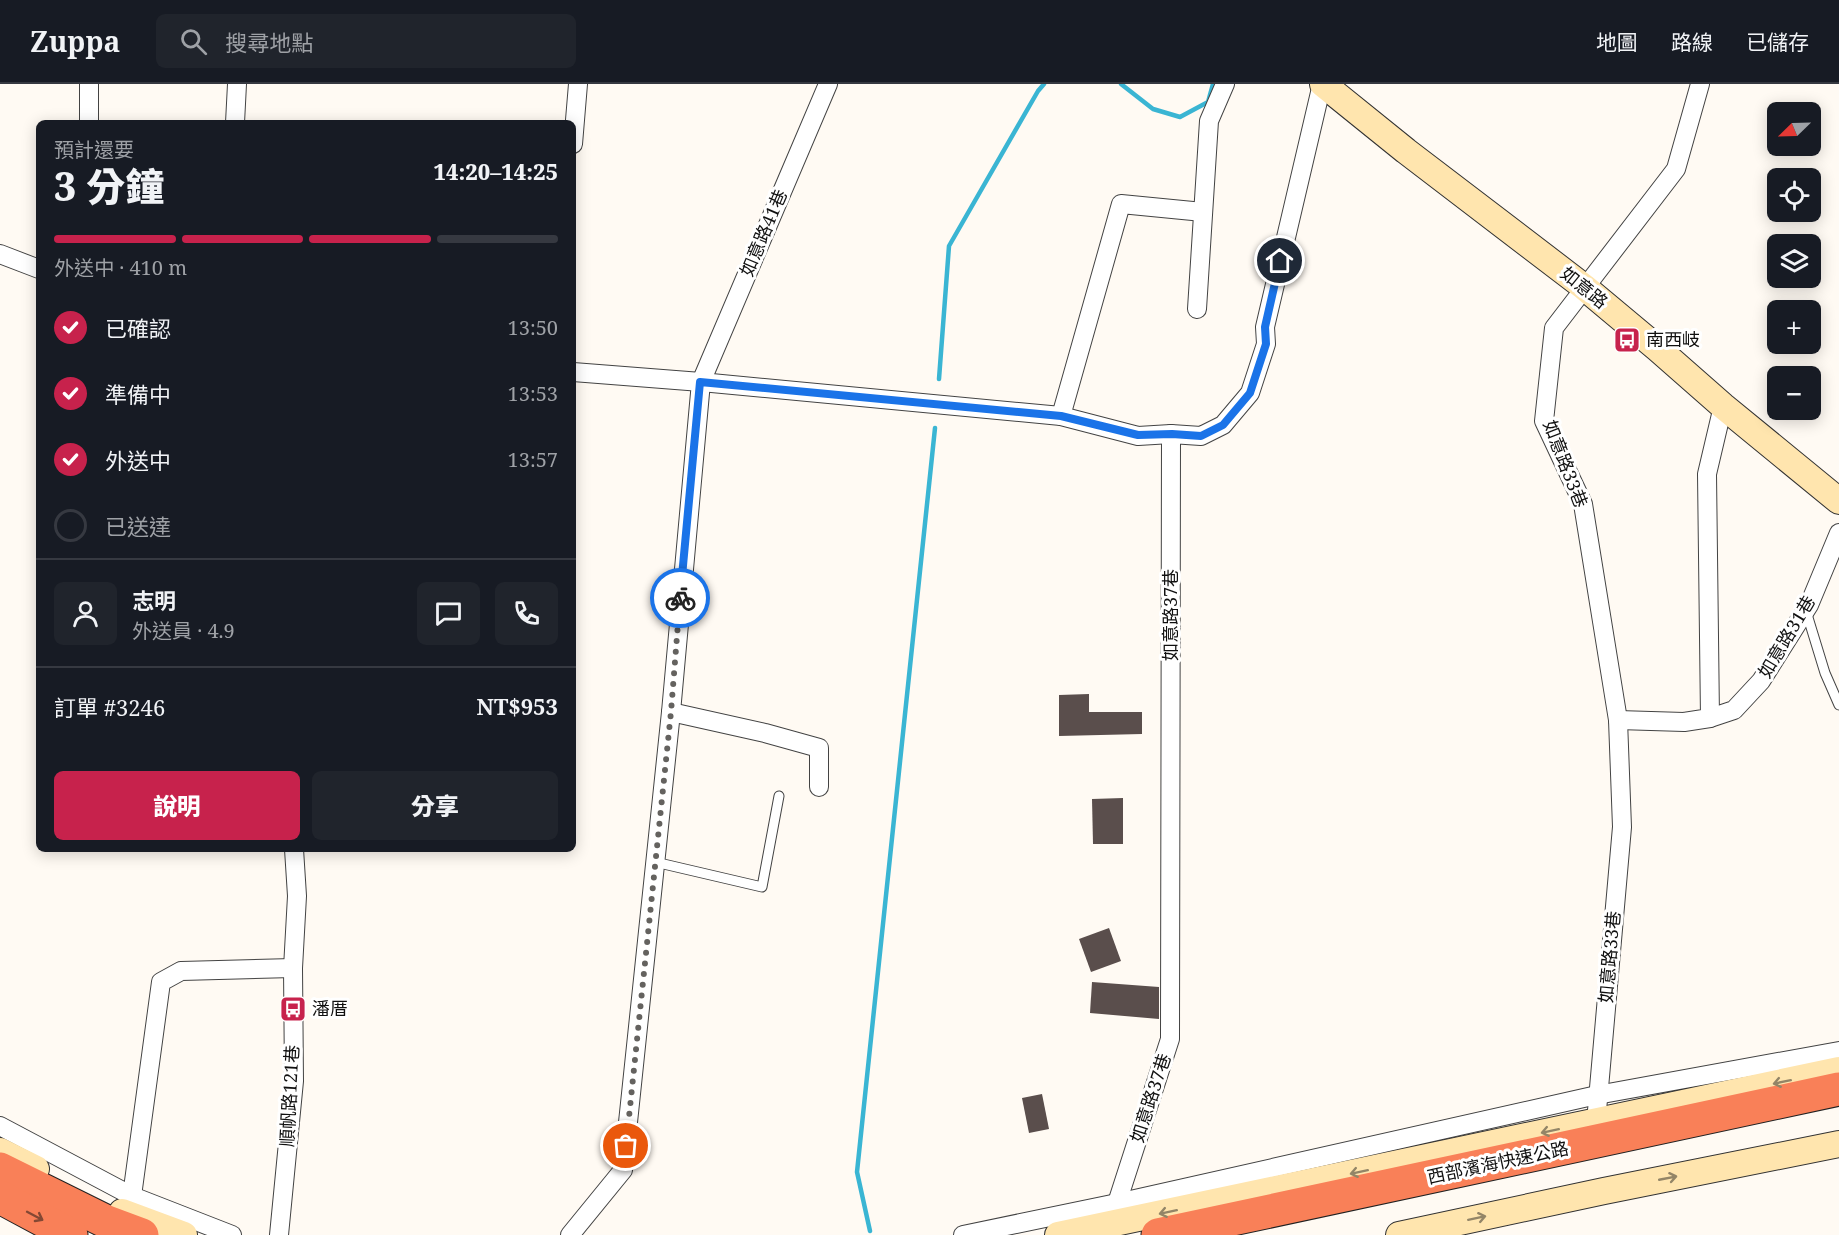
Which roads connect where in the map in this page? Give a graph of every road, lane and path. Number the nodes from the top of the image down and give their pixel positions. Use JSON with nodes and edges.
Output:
{"nodes":[{"id":1,"x":89,"y":84,"type":"edge"},
{"id":2,"x":237,"y":84,"type":"edge"},
{"id":3,"x":578,"y":84,"type":"edge"},
{"id":4,"x":828,"y":84,"type":"edge"},
{"id":5,"x":1225,"y":84,"type":"edge"},
{"id":6,"x":1323,"y":84,"type":"edge"},
{"id":7,"x":1700,"y":84,"type":"edge"},
{"id":8,"x":89,"y":120,"type":"edge"},
{"id":9,"x":235,"y":120,"type":"edge"},
{"id":10,"x":575,"y":120,"type":"edge"},
{"id":11,"x":1203,"y":212,"type":"junction"},
{"id":12,"x":0,"y":254,"type":"edge"},
{"id":13,"x":36,"y":268,"type":"edge"},
{"id":14,"x":1584,"y":287,"type":"junction"},
{"id":15,"x":1197,"y":309,"type":"dead end"},
{"id":16,"x":576,"y":372,"type":"edge"},
{"id":17,"x":700,"y":382,"type":"junction"},
{"id":18,"x":1723,"y":406,"type":"junction"},
{"id":19,"x":1061,"y":416,"type":"junction"},
{"id":20,"x":1172,"y":434,"type":"junction"},
{"id":21,"x":1839,"y":501,"type":"edge"},
{"id":22,"x":1839,"y":533,"type":"edge"},
{"id":23,"x":1806,"y":611,"type":"junction"},
{"id":24,"x":1839,"y":705,"type":"edge"},
{"id":25,"x":671,"y":712,"type":"junction"},
{"id":26,"x":1710,"y":718,"type":"junction"},
{"id":27,"x":1618,"y":720,"type":"junction"},
{"id":28,"x":819,"y":787,"type":"dead end"},
{"id":29,"x":779,"y":796,"type":"dead end"},
{"id":30,"x":294,"y":852,"type":"edge"},
{"id":31,"x":655,"y":862,"type":"junction"},
{"id":32,"x":293,"y":968,"type":"junction"},
{"id":33,"x":1839,"y":1051,"type":"edge"},
{"id":34,"x":1839,"y":1070,"type":"edge"},
{"id":35,"x":1839,"y":1089,"type":"edge"},
{"id":36,"x":1597,"y":1095,"type":"junction"},
{"id":37,"x":1839,"y":1112,"type":"edge"},
{"id":38,"x":1596,"y":1122,"type":"junction"},
{"id":39,"x":0,"y":1126,"type":"edge"},
{"id":40,"x":1839,"y":1144,"type":"edge"},
{"id":41,"x":0,"y":1151,"type":"edge"},
{"id":42,"x":0,"y":1169,"type":"edge"},
{"id":43,"x":132,"y":1196,"type":"junction"},
{"id":44,"x":0,"y":1197,"type":"edge"},
{"id":45,"x":1117,"y":1203,"type":"junction"},
{"id":46,"x":71,"y":1235,"type":"edge"},
{"id":47,"x":142,"y":1235,"type":"edge"},
{"id":48,"x":184,"y":1235,"type":"edge"},
{"id":49,"x":232,"y":1235,"type":"edge"},
{"id":50,"x":279,"y":1235,"type":"edge"},
{"id":51,"x":570,"y":1235,"type":"edge"},
{"id":52,"x":963,"y":1235,"type":"edge"},
{"id":53,"x":1058,"y":1235,"type":"edge"},
{"id":54,"x":1158,"y":1235,"type":"edge"},
{"id":55,"x":1266,"y":1235,"type":"edge"},
{"id":56,"x":1399,"y":1235,"type":"edge"}],
"edges":[{"from":1,"to":8,"type":"street"},
{"from":2,"to":9,"type":"street"},
{"from":3,"to":10,"type":"street"},
{"from":4,"to":17,"type":"street","name":"如意路41巷"},
{"from":5,"to":11,"type":"street"},
{"from":6,"to":14,"type":"street","name":"如意路"},
{"from":6,"to":20,"type":"street"},
{"from":7,"to":14,"type":"street","name":"如意路33巷"},
{"from":11,"to":15,"type":"street"},
{"from":11,"to":19,"type":"street"},
{"from":12,"to":13,"type":"street"},
{"from":14,"to":18,"type":"street","name":"如意路"},
{"from":14,"to":27,"type":"street","name":"如意路33巷"},
{"from":16,"to":17,"type":"street"},
{"from":17,"to":19,"type":"street"},
{"from":17,"to":25,"type":"street"},
{"from":18,"to":21,"type":"street","name":"如意路"},
{"from":18,"to":26,"type":"street"},
{"from":19,"to":20,"type":"street"},
{"from":20,"to":45,"type":"street","name":"如意路37巷"},
{"from":22,"to":23,"type":"street","name":"如意路31巷"},
{"from":23,"to":24,"type":"lane"},
{"from":23,"to":26,"type":"street","name":"如意路31巷"},
{"from":25,"to":28,"type":"street"},
{"from":25,"to":31,"type":"street"},
{"from":26,"to":27,"type":"street"},
{"from":27,"to":36,"type":"street","name":"如意路33巷"},
{"from":29,"to":31,"type":"lane"},
{"from":30,"to":32,"type":"street","name":"順帆路121巷"},
{"from":31,"to":51,"type":"street"},
{"from":32,"to":43,"type":"street"},
{"from":32,"to":50,"type":"street","name":"順帆路121巷"},
{"from":33,"to":36,"type":"street"},
{"from":34,"to":38,"type":"street","one_way":true},
{"from":35,"to":54,"type":"highway","name":"西部濱海快速公路"},
{"from":36,"to":38,"type":"street","name":"如意路33巷"},
{"from":36,"to":45,"type":"street"},
{"from":37,"to":55,"type":"highway","name":"西部濱海快速公路"},
{"from":38,"to":53,"type":"street","one_way":true},
{"from":39,"to":43,"type":"street"},
{"from":56,"to":40,"type":"street","one_way":true},
{"from":41,"to":48,"type":"street"},
{"from":42,"to":47,"type":"highway"},
{"from":43,"to":49,"type":"street"},
{"from":44,"to":46,"type":"highway","one_way":true},
{"from":45,"to":52,"type":"street"}]}
